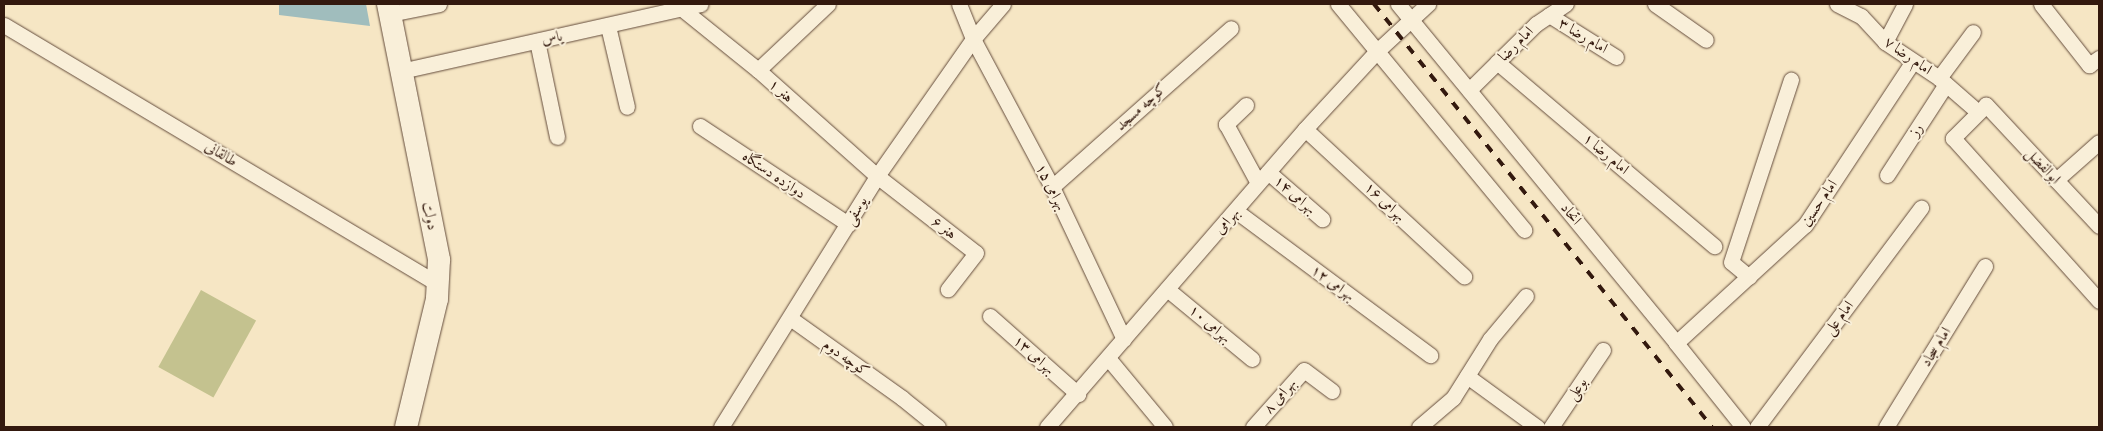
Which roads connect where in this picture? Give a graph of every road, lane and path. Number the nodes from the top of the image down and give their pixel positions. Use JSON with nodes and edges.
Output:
{"nodes":[{"id":1,"x":439,"y":4,"type":"edge"},
{"id":2,"x":701,"y":4,"type":"edge"},
{"id":3,"x":828,"y":4,"type":"edge"},
{"id":4,"x":959,"y":4,"type":"edge"},
{"id":5,"x":1003,"y":4,"type":"edge"},
{"id":6,"x":1338,"y":4,"type":"edge"},
{"id":7,"x":1398,"y":4,"type":"edge"},
{"id":8,"x":1428,"y":4,"type":"edge"},
{"id":9,"x":1566,"y":4,"type":"edge"},
{"id":10,"x":1654,"y":4,"type":"edge"},
{"id":11,"x":1837,"y":4,"type":"edge"},
{"id":12,"x":1905,"y":4,"type":"edge"},
{"id":13,"x":2041,"y":4,"type":"edge"},
{"id":14,"x":679,"y":7,"type":"edge"},
{"id":15,"x":389,"y":9,"type":"edge"},
{"id":16,"x":1549,"y":16,"type":"junction"},
{"id":17,"x":1410,"y":19,"type":"junction"},
{"id":18,"x":4,"y":25,"type":"edge"},
{"id":19,"x":608,"y":26,"type":"junction"},
{"id":20,"x":1231,"y":28,"type":"dead end"},
{"id":21,"x":1973,"y":32,"type":"dead end"},
{"id":22,"x":972,"y":39,"type":"junction"},
{"id":23,"x":1706,"y":40,"type":"dead end"},
{"id":24,"x":537,"y":41,"type":"junction"},
{"id":25,"x":1885,"y":42,"type":"junction"},
{"id":26,"x":1376,"y":52,"type":"junction"},
{"id":27,"x":1616,"y":57,"type":"dead end"},
{"id":28,"x":1914,"y":61,"type":"junction"},
{"id":29,"x":1497,"y":62,"type":"junction"},
{"id":30,"x":2094,"y":62,"type":"edge"},
{"id":31,"x":758,"y":70,"type":"junction"},
{"id":32,"x":401,"y":71,"type":"junction"},
{"id":33,"x":1791,"y":80,"type":"dead end"},
{"id":34,"x":1942,"y":81,"type":"junction"},
{"id":35,"x":1469,"y":90,"type":"junction"},
{"id":36,"x":1246,"y":105,"type":"dead end"},
{"id":37,"x":628,"y":107,"type":"dead end"},
{"id":38,"x":1982,"y":108,"type":"junction"},
{"id":39,"x":700,"y":126,"type":"dead end"},
{"id":40,"x":1305,"y":129,"type":"junction"},
{"id":41,"x":557,"y":137,"type":"dead end"},
{"id":42,"x":2099,"y":142,"type":"edge"},
{"id":43,"x":1887,"y":175,"type":"dead end"},
{"id":44,"x":877,"y":176,"type":"junction"},
{"id":45,"x":1263,"y":177,"type":"junction"},
{"id":46,"x":2056,"y":180,"type":"junction"},
{"id":47,"x":1052,"y":187,"type":"junction"},
{"id":48,"x":1921,"y":208,"type":"dead end"},
{"id":49,"x":1236,"y":212,"type":"junction"},
{"id":50,"x":1322,"y":219,"type":"dead end"},
{"id":51,"x":848,"y":224,"type":"junction"},
{"id":52,"x":2098,"y":224,"type":"edge"},
{"id":53,"x":1524,"y":230,"type":"dead end"},
{"id":54,"x":1714,"y":246,"type":"dead end"},
{"id":55,"x":1986,"y":266,"type":"dead end"},
{"id":56,"x":1464,"y":276,"type":"dead end"},
{"id":57,"x":1749,"y":276,"type":"junction"},
{"id":58,"x":438,"y":284,"type":"junction"},
{"id":59,"x":948,"y":289,"type":"dead end"},
{"id":60,"x":1168,"y":289,"type":"junction"},
{"id":61,"x":1526,"y":296,"type":"dead end"},
{"id":62,"x":2099,"y":301,"type":"edge"},
{"id":63,"x":990,"y":316,"type":"dead end"},
{"id":64,"x":790,"y":318,"type":"junction"},
{"id":65,"x":1124,"y":339,"type":"junction"},
{"id":66,"x":1676,"y":343,"type":"junction"},
{"id":67,"x":1604,"y":350,"type":"dead end"},
{"id":68,"x":1430,"y":355,"type":"dead end"},
{"id":69,"x":1108,"y":358,"type":"junction"},
{"id":70,"x":1252,"y":360,"type":"dead end"},
{"id":71,"x":1467,"y":376,"type":"junction"},
{"id":72,"x":1332,"y":391,"type":"dead end"},
{"id":73,"x":1078,"y":394,"type":"junction"},
{"id":74,"x":406,"y":427,"type":"edge"},
{"id":75,"x":721,"y":427,"type":"edge"},
{"id":76,"x":938,"y":427,"type":"edge"},
{"id":77,"x":1047,"y":427,"type":"edge"},
{"id":78,"x":1165,"y":427,"type":"edge"},
{"id":79,"x":1253,"y":427,"type":"edge"},
{"id":80,"x":1419,"y":427,"type":"edge"},
{"id":81,"x":1537,"y":427,"type":"edge"},
{"id":82,"x":1551,"y":427,"type":"edge"},
{"id":83,"x":1743,"y":427,"type":"edge"},
{"id":84,"x":1757,"y":427,"type":"edge"},
{"id":85,"x":1886,"y":427,"type":"edge"}],
"edges":[{"from":1,"to":15,"type":"street"},
{"from":2,"to":14,"type":"street","name":"یاس"},
{"from":3,"to":31,"type":"street"},
{"from":4,"to":22,"type":"street","name":"بهرامی ۱۵"},
{"from":5,"to":22,"type":"street","name":"یوسفی"},
{"from":6,"to":26,"type":"street"},
{"from":7,"to":17,"type":"street","name":"اتحاد"},
{"from":8,"to":17,"type":"street","name":"بهرامی"},
{"from":9,"to":16,"type":"street","name":"امام رضا"},
{"from":10,"to":23,"type":"street"},
{"from":11,"to":25,"type":"street","name":"امام رضا ۷"},
{"from":12,"to":25,"type":"street"},
{"from":13,"to":30,"type":"street"},
{"from":14,"to":19,"type":"street","name":"یاس"},
{"from":14,"to":31,"type":"street","name":"هنر ۱"},
{"from":15,"to":32,"type":"main road","name":"دولت"},
{"from":16,"to":27,"type":"street","name":"امام رضا ۳"},
{"from":16,"to":29,"type":"street","name":"امام رضا"},
{"from":17,"to":26,"type":"street","name":"بهرامی"},
{"from":17,"to":35,"type":"street","name":"اتحاد"},
{"from":18,"to":58,"type":"street","name":"طالقانی"},
{"from":19,"to":24,"type":"street","name":"یاس"},
{"from":19,"to":37,"type":"street"},
{"from":20,"to":47,"type":"street","name":"کوچه مسجد"},
{"from":21,"to":34,"type":"street","name":"رز"},
{"from":22,"to":44,"type":"street","name":"یوسفی"},
{"from":22,"to":47,"type":"street","name":"بهرامی ۱۵"},
{"from":24,"to":32,"type":"street","name":"یاس"},
{"from":24,"to":41,"type":"street"},
{"from":25,"to":28,"type":"street","name":"امام رضا ۷"},
{"from":26,"to":40,"type":"street","name":"بهرامی"},
{"from":26,"to":53,"type":"street"},
{"from":28,"to":34,"type":"street","name":"امام رضا ۷"},
{"from":28,"to":57,"type":"street","name":"امام حسین"},
{"from":29,"to":35,"type":"street","name":"امام رضا"},
{"from":29,"to":54,"type":"street","name":"امام رضا ۱"},
{"from":31,"to":44,"type":"street","name":"هنر ۱"},
{"from":32,"to":58,"type":"main road","name":"دولت"},
{"from":33,"to":57,"type":"street"},
{"from":34,"to":38,"type":"street","name":"امام رضا ۷"},
{"from":34,"to":43,"type":"street","name":"رز"},
{"from":35,"to":66,"type":"street","name":"اتحاد"},
{"from":36,"to":45,"type":"street"},
{"from":38,"to":46,"type":"street","name":"ابوالفضل"},
{"from":38,"to":62,"type":"street"},
{"from":39,"to":51,"type":"street","name":"دوازده دستگاه"},
{"from":40,"to":45,"type":"street","name":"بهرامی"},
{"from":40,"to":56,"type":"street","name":"بهرامی ۱۶"},
{"from":42,"to":46,"type":"street"},
{"from":44,"to":51,"type":"street","name":"یوسفی"},
{"from":44,"to":59,"type":"street","name":"هنر ۶"},
{"from":45,"to":49,"type":"street","name":"بهرامی"},
{"from":45,"to":50,"type":"street","name":"بهرامی ۱۴"},
{"from":46,"to":52,"type":"street","name":"ابوالفضل"},
{"from":47,"to":65,"type":"street","name":"بهرامی ۱۵"},
{"from":48,"to":84,"type":"street","name":"امام علی"},
{"from":49,"to":60,"type":"street","name":"بهرامی"},
{"from":49,"to":68,"type":"street","name":"بهرامی ۱۲"},
{"from":51,"to":64,"type":"street","name":"یوسفی"},
{"from":55,"to":85,"type":"street","name":"امام سجاد"},
{"from":57,"to":66,"type":"street","name":"امام حسین"},
{"from":58,"to":74,"type":"main road","name":"دولت"},
{"from":60,"to":65,"type":"street","name":"بهرامی"},
{"from":60,"to":70,"type":"street","name":"بهرامی ۱۰"},
{"from":61,"to":71,"type":"street"},
{"from":63,"to":73,"type":"street","name":"بهرامی ۱۳"},
{"from":64,"to":75,"type":"street","name":"یوسفی"},
{"from":64,"to":76,"type":"street","name":"کوچه دوم"},
{"from":65,"to":69,"type":"street","name":"بهرامی"},
{"from":66,"to":83,"type":"street","name":"اتحاد"},
{"from":67,"to":82,"type":"street","name":"بوعلی"},
{"from":69,"to":73,"type":"street","name":"بهرامی"},
{"from":69,"to":78,"type":"street"},
{"from":71,"to":80,"type":"street"},
{"from":71,"to":81,"type":"street"},
{"from":72,"to":79,"type":"street","name":"بهرامی ۸"},
{"from":73,"to":77,"type":"street","name":"بهرامی"}]}
